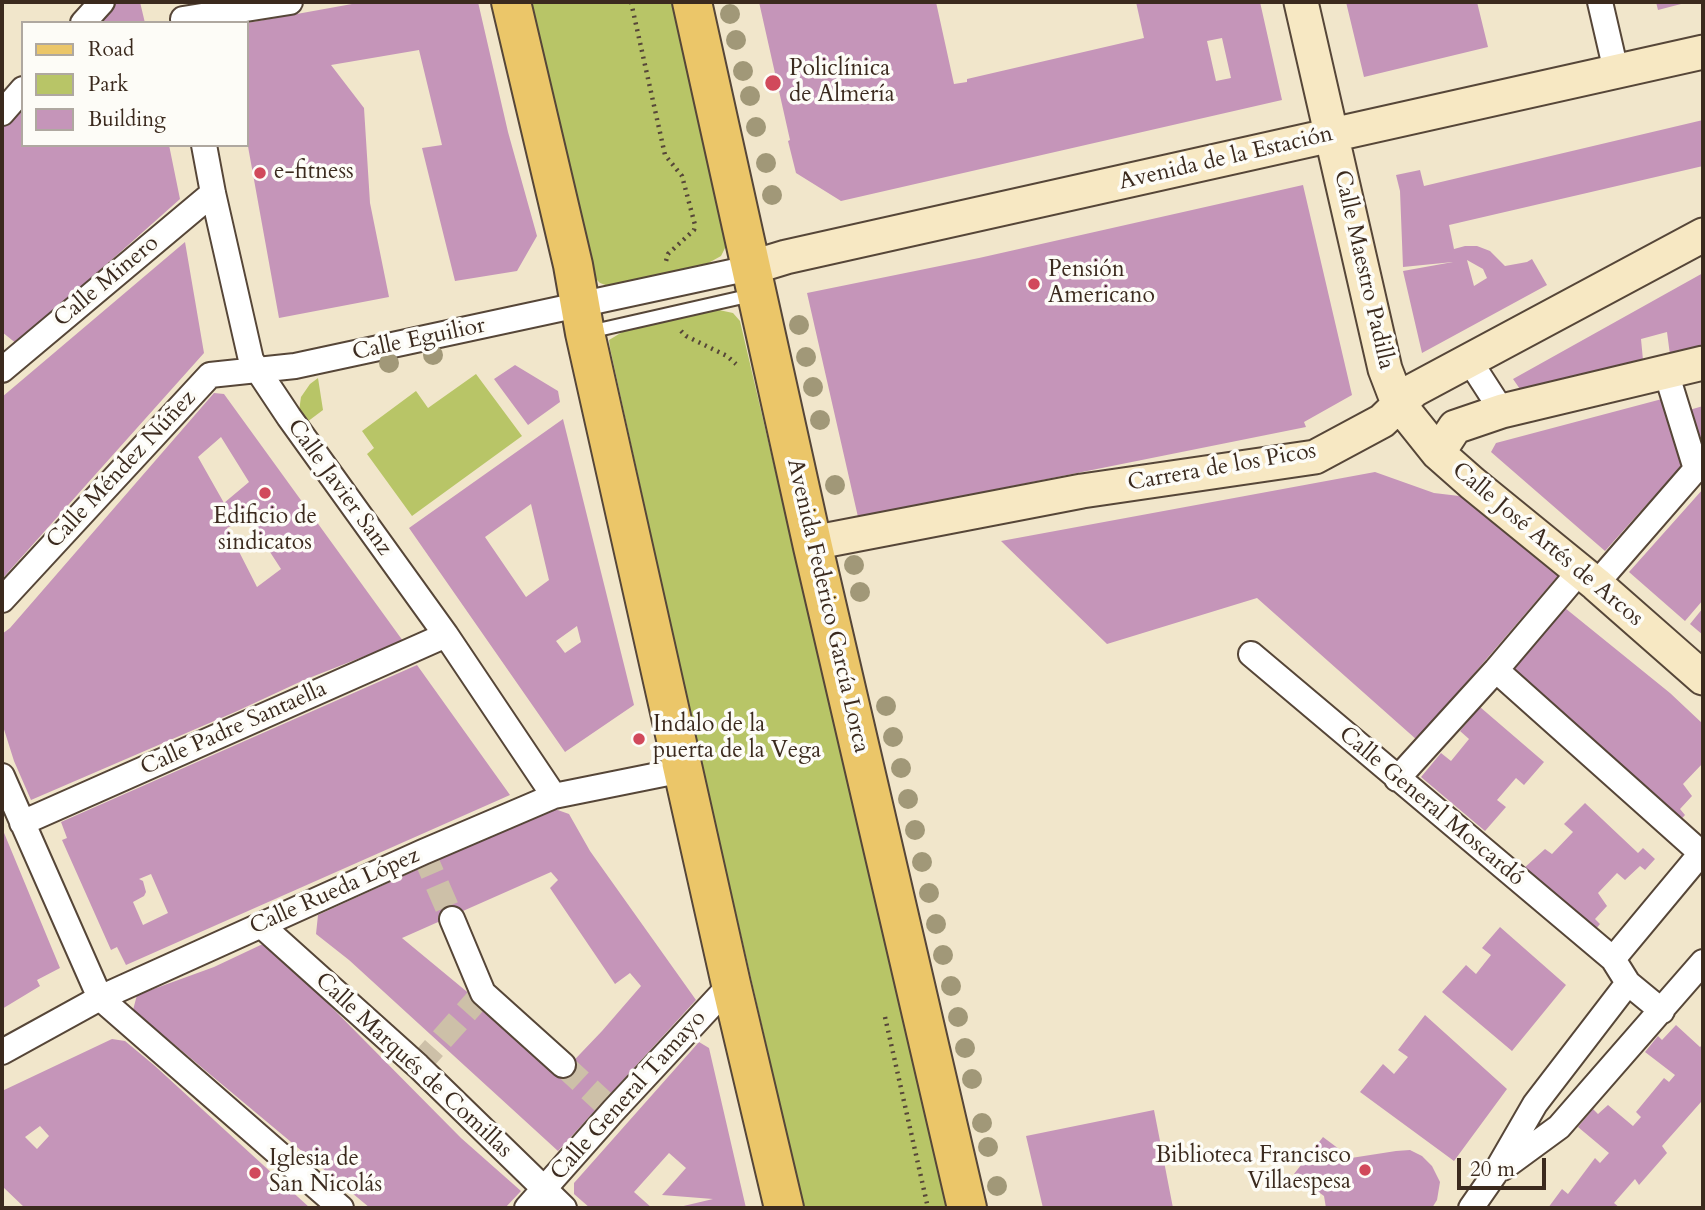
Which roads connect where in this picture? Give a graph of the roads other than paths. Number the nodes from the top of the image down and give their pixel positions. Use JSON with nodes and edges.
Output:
{"nodes":[{"id":1,"x":102,"y":2,"type":"edge"},
{"id":2,"x":290,"y":2,"type":"edge"},
{"id":3,"x":511,"y":2,"type":"edge"},
{"id":4,"x":692,"y":2,"type":"edge"},
{"id":5,"x":1301,"y":2,"type":"edge"},
{"id":6,"x":1600,"y":2,"type":"edge"},
{"id":7,"x":181,"y":15,"type":"edge"},
{"id":8,"x":85,"y":21,"type":"edge"},
{"id":9,"x":1703,"y":52,"type":"edge"},
{"id":10,"x":1616,"y":71,"type":"junction"},
{"id":11,"x":21,"y":91,"type":"edge"},
{"id":12,"x":2,"y":113,"type":"edge"},
{"id":13,"x":1332,"y":135,"type":"junction"},
{"id":14,"x":204,"y":147,"type":"edge"},
{"id":15,"x":213,"y":193,"type":"junction"},
{"id":16,"x":1703,"y":235,"type":"edge"},
{"id":17,"x":753,"y":281,"type":"junction"},
{"id":18,"x":583,"y":320,"type":"junction"},
{"id":19,"x":1469,"y":360,"type":"junction"},
{"id":20,"x":1703,"y":363,"type":"edge"},
{"id":21,"x":4,"y":365,"type":"edge"},
{"id":22,"x":295,"y":366,"type":"junction"},
{"id":23,"x":257,"y":372,"type":"junction"},
{"id":24,"x":1666,"y":372,"type":"junction"},
{"id":25,"x":1398,"y":403,"type":"junction"},
{"id":26,"x":1502,"y":411,"type":"junction"},
{"id":27,"x":289,"y":417,"type":"junction"},
{"id":28,"x":1438,"y":453,"type":"junction"},
{"id":29,"x":812,"y":543,"type":"junction"},
{"id":30,"x":1588,"y":578,"type":"junction"},
{"id":31,"x":2,"y":600,"type":"edge"},
{"id":32,"x":446,"y":635,"type":"junction"},
{"id":33,"x":1251,"y":653,"type":"dead end"},
{"id":34,"x":1496,"y":670,"type":"junction"},
{"id":35,"x":1703,"y":678,"type":"edge"},
{"id":36,"x":683,"y":770,"type":"junction"},
{"id":37,"x":2,"y":776,"type":"edge"},
{"id":38,"x":1397,"y":779,"type":"junction"},
{"id":39,"x":554,"y":796,"type":"junction"},
{"id":40,"x":22,"y":823,"type":"junction"},
{"id":41,"x":1702,"y":852,"type":"edge"},
{"id":42,"x":452,"y":919,"type":"tunnel mouth"},
{"id":43,"x":261,"y":925,"type":"junction"},
{"id":44,"x":1612,"y":960,"type":"junction"},
{"id":45,"x":1703,"y":962,"type":"edge"},
{"id":46,"x":1628,"y":983,"type":"junction"},
{"id":47,"x":730,"y":984,"type":"junction"},
{"id":48,"x":100,"y":998,"type":"junction"},
{"id":49,"x":1662,"y":1011,"type":"junction"},
{"id":50,"x":2,"y":1052,"type":"edge"},
{"id":51,"x":563,"y":1065,"type":"tunnel mouth"},
{"id":52,"x":1494,"y":1175,"type":"junction"},
{"id":53,"x":544,"y":1190,"type":"junction"},
{"id":54,"x":341,"y":1208,"type":"edge"},
{"id":55,"x":527,"y":1208,"type":"edge"},
{"id":56,"x":564,"y":1208,"type":"edge"},
{"id":57,"x":784,"y":1208,"type":"edge"},
{"id":58,"x":967,"y":1208,"type":"edge"},
{"id":59,"x":1471,"y":1208,"type":"edge"}],
"edges":[{"from":1,"to":8,"type":"street"},
{"from":2,"to":7,"type":"street"},
{"from":3,"to":18,"type":"main road"},
{"from":4,"to":17,"type":"main road","name":"Avenida Federico García Lorca"},
{"from":5,"to":13,"type":"street","name":"Calle Maestro Padilla"},
{"from":6,"to":10,"type":"street"},
{"from":9,"to":10,"type":"street","name":"Avenida de la Estación"},
{"from":10,"to":13,"type":"street","name":"Avenida de la Estación"},
{"from":11,"to":12,"type":"street"},
{"from":13,"to":17,"type":"street","name":"Avenida de la Estación"},
{"from":13,"to":25,"type":"street","name":"Calle Maestro Padilla"},
{"from":14,"to":15,"type":"street","name":"Calle Javier Sanz"},
{"from":15,"to":21,"type":"street","name":"Calle Minero"},
{"from":15,"to":23,"type":"street","name":"Calle Javier Sanz"},
{"from":16,"to":19,"type":"street","name":"Carrera de los Picos"},
{"from":17,"to":18,"type":"street","name":"Calle Eguilior"},
{"from":17,"to":29,"type":"main road","name":"Avenida Federico García Lorca"},
{"from":18,"to":22,"type":"street","name":"Calle Eguilior"},
{"from":18,"to":36,"type":"main road"},
{"from":19,"to":25,"type":"street","name":"Carrera de los Picos"},
{"from":19,"to":26,"type":"street"},
{"from":20,"to":24,"type":"street"},
{"from":22,"to":23,"type":"street","name":"Calle Eguilior"},
{"from":22,"to":27,"type":"street"},
{"from":23,"to":27,"type":"street","name":"Calle Javier Sanz"},
{"from":23,"to":31,"type":"street","name":"Calle Méndez Núñez"},
{"from":24,"to":26,"type":"street"},
{"from":24,"to":30,"type":"street"},
{"from":25,"to":28,"type":"street","name":"Calle José Artés de Arcos"},
{"from":25,"to":29,"type":"street","name":"Carrera de los Picos"},
{"from":26,"to":28,"type":"street"},
{"from":27,"to":32,"type":"street","name":"Calle Javier Sanz"},
{"from":28,"to":30,"type":"street","name":"Calle José Artés de Arcos"},
{"from":29,"to":58,"type":"main road","name":"Avenida Federico García Lorca"},
{"from":30,"to":34,"type":"street"},
{"from":30,"to":35,"type":"street","name":"Calle José Artés de Arcos"},
{"from":32,"to":39,"type":"street","name":"Calle Javier Sanz"},
{"from":32,"to":40,"type":"street","name":"Calle Padre Santaella"},
{"from":33,"to":38,"type":"street","name":"Calle General Moscardó"},
{"from":34,"to":38,"type":"street"},
{"from":34,"to":41,"type":"street"},
{"from":36,"to":39,"type":"street","name":"Calle Rueda López"},
{"from":36,"to":47,"type":"main road"},
{"from":37,"to":40,"type":"street"},
{"from":38,"to":44,"type":"street","name":"Calle General Moscardó"},
{"from":39,"to":43,"type":"street","name":"Calle Rueda López"},
{"from":40,"to":48,"type":"street"},
{"from":41,"to":44,"type":"street"},
{"from":42,"to":51,"type":"street"},
{"from":43,"to":48,"type":"street","name":"Calle Rueda López"},
{"from":43,"to":53,"type":"street","name":"Calle Marqués de Comillas"},
{"from":44,"to":46,"type":"street","name":"Calle General Moscardó"},
{"from":45,"to":49,"type":"street"},
{"from":46,"to":49,"type":"street","name":"Calle General Moscardó"},
{"from":46,"to":52,"type":"street"},
{"from":47,"to":53,"type":"street","name":"Calle General Tamayo"},
{"from":47,"to":57,"type":"main road"},
{"from":48,"to":50,"type":"street","name":"Calle Rueda López"},
{"from":48,"to":54,"type":"street"},
{"from":49,"to":52,"type":"street"},
{"from":52,"to":59,"type":"street"},
{"from":53,"to":55,"type":"street","name":"Calle General Tamayo"},
{"from":53,"to":56,"type":"street","name":"Calle Marqués de Comillas"}]}
